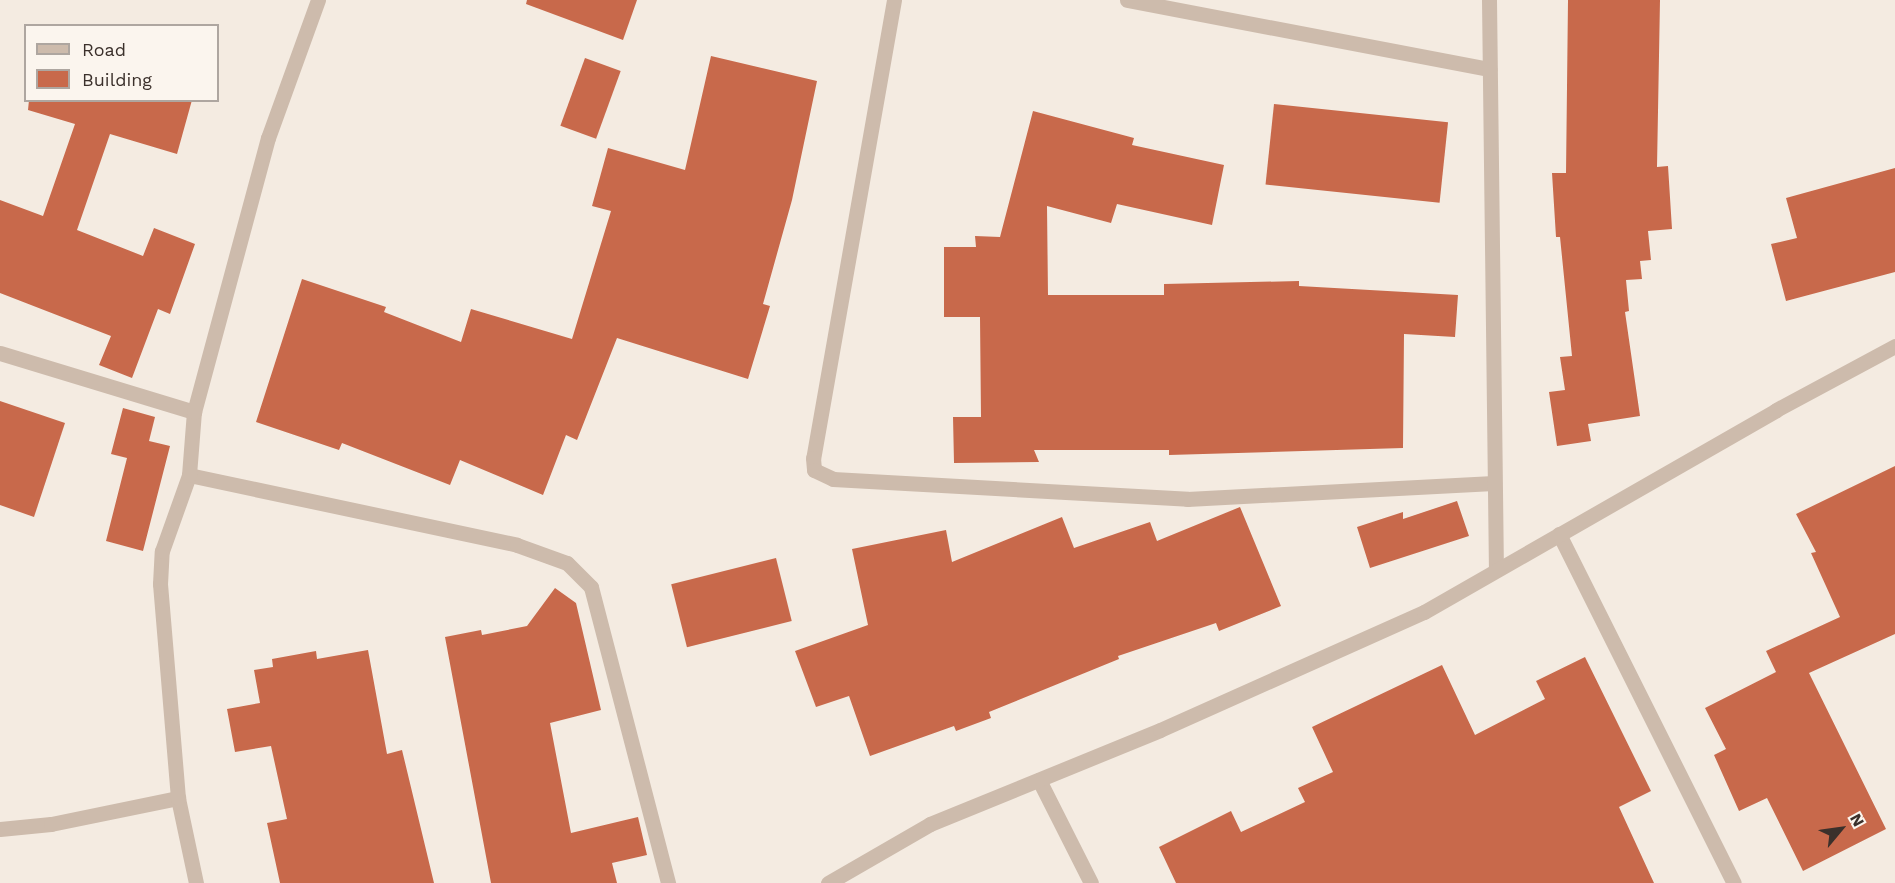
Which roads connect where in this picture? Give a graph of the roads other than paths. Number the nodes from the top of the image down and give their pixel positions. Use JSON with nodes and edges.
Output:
{"nodes":[{"id":1,"x":318,"y":0,"type":"edge"},
{"id":2,"x":894,"y":0,"type":"edge"},
{"id":3,"x":1127,"y":0,"type":"edge"},
{"id":4,"x":1490,"y":0,"type":"edge"},
{"id":5,"x":1490,"y":69,"type":"junction"},
{"id":6,"x":1895,"y":346,"type":"edge"},
{"id":7,"x":0,"y":353,"type":"edge"},
{"id":8,"x":194,"y":412,"type":"junction"},
{"id":9,"x":189,"y":475,"type":"junction"},
{"id":10,"x":1494,"y":483,"type":"junction"},
{"id":11,"x":1559,"y":534,"type":"junction"},
{"id":12,"x":1496,"y":570,"type":"junction"},
{"id":13,"x":1039,"y":780,"type":"junction"},
{"id":14,"x":178,"y":798,"type":"junction"},
{"id":15,"x":0,"y":829,"type":"edge"},
{"id":16,"x":196,"y":883,"type":"edge"},
{"id":17,"x":668,"y":883,"type":"edge"},
{"id":18,"x":828,"y":883,"type":"edge"},
{"id":19,"x":1091,"y":883,"type":"edge"},
{"id":20,"x":1734,"y":883,"type":"edge"}],
"edges":[{"from":1,"to":8,"type":"street"},
{"from":2,"to":10,"type":"street"},
{"from":3,"to":5,"type":"street"},
{"from":4,"to":5,"type":"street"},
{"from":5,"to":10,"type":"street"},
{"from":6,"to":11,"type":"street"},
{"from":7,"to":8,"type":"street"},
{"from":8,"to":9,"type":"street"},
{"from":9,"to":14,"type":"street"},
{"from":9,"to":17,"type":"street"},
{"from":10,"to":12,"type":"street"},
{"from":11,"to":12,"type":"street"},
{"from":11,"to":20,"type":"street"},
{"from":12,"to":13,"type":"street"},
{"from":13,"to":18,"type":"street"},
{"from":13,"to":19,"type":"street"},
{"from":14,"to":15,"type":"street"},
{"from":14,"to":16,"type":"street"}]}
